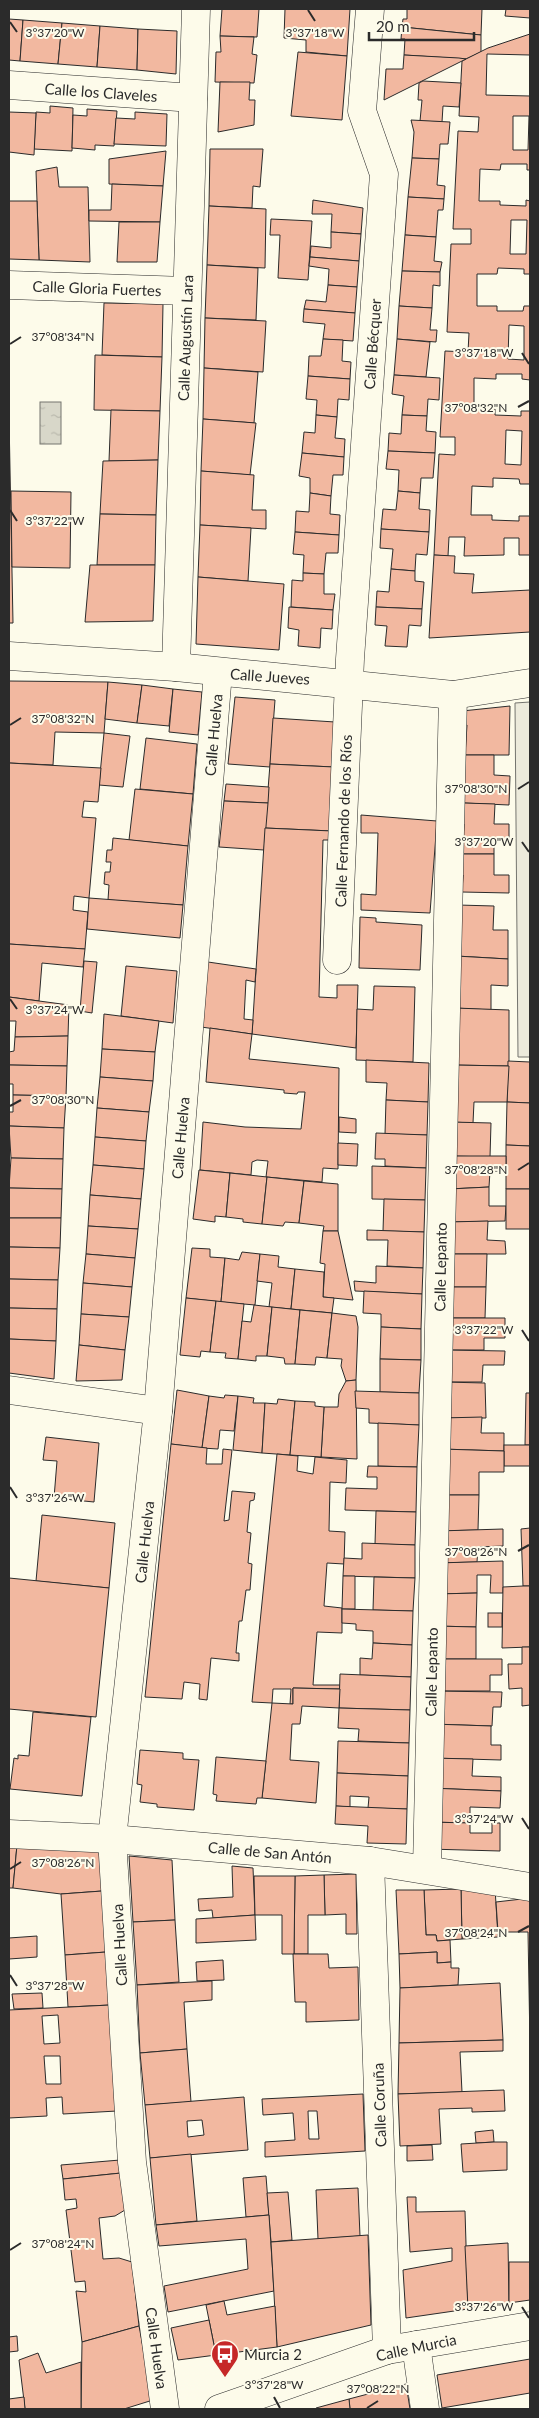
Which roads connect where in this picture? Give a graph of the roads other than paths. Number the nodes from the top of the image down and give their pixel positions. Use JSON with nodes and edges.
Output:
{"nodes":[{"id":1,"x":196,"y":9,"type":"edge"},
{"id":2,"x":370,"y":9,"type":"edge"},
{"id":3,"x":9,"y":85,"type":"edge"},
{"id":4,"x":193,"y":98,"type":"junction"},
{"id":5,"x":9,"y":285,"type":"edge"},
{"id":6,"x":186,"y":291,"type":"junction"},
{"id":7,"x":9,"y":656,"type":"edge"},
{"id":8,"x":176,"y":667,"type":"junction"},
{"id":9,"x":218,"y":672,"type":"junction"},
{"id":10,"x":348,"y":682,"type":"junction"},
{"id":11,"x":530,"y":683,"type":"edge"},
{"id":12,"x":453,"y":695,"type":"junction"},
{"id":13,"x":337,"y":960,"type":"dead end"},
{"id":14,"x":9,"y":1390,"type":"edge"},
{"id":15,"x":158,"y":1411,"type":"junction"},
{"id":16,"x":9,"y":1834,"type":"edge"},
{"id":17,"x":112,"y":1839,"type":"junction"},
{"id":18,"x":370,"y":1861,"type":"junction"},
{"id":19,"x":427,"y":1869,"type":"junction"},
{"id":20,"x":530,"y":1887,"type":"edge"},
{"id":21,"x":530,"y":2326,"type":"edge"},
{"id":22,"x":416,"y":2345,"type":"junction"},
{"id":23,"x":387,"y":2350,"type":"junction"},
{"id":24,"x":165,"y":2409,"type":"edge"},
{"id":25,"x":219,"y":2409,"type":"edge"},
{"id":26,"x":425,"y":2409,"type":"edge"}],
"edges":[{"from":1,"to":4,"type":"street","name":"Calle Augustín Lara"},
{"from":2,"to":10,"type":"street","name":"Calle Bécquer"},
{"from":3,"to":4,"type":"street","name":"Calle los Claveles"},
{"from":4,"to":6,"type":"street","name":"Calle Augustín Lara"},
{"from":5,"to":6,"type":"street","name":"Calle Gloria Fuertes"},
{"from":6,"to":8,"type":"street","name":"Calle Augustín Lara"},
{"from":7,"to":8,"type":"street","name":"Calle Jueves"},
{"from":8,"to":9,"type":"street","name":"Calle Jueves"},
{"from":9,"to":10,"type":"street","name":"Calle Jueves"},
{"from":9,"to":15,"type":"street","name":"Calle Huelva"},
{"from":10,"to":12,"type":"street","name":"Calle Jueves"},
{"from":10,"to":13,"type":"street","name":"Calle Fernando de los Ríos"},
{"from":11,"to":12,"type":"street","name":"Calle Jueves"},
{"from":12,"to":19,"type":"street","name":"Calle Lepanto"},
{"from":14,"to":15,"type":"street"},
{"from":15,"to":17,"type":"street","name":"Calle Huelva"},
{"from":16,"to":17,"type":"street","name":"Calle de San Antón"},
{"from":17,"to":18,"type":"street","name":"Calle de San Antón"},
{"from":17,"to":24,"type":"street","name":"Calle Huelva"},
{"from":18,"to":19,"type":"street","name":"Calle de San Antón"},
{"from":18,"to":23,"type":"street","name":"Calle Coruña"},
{"from":19,"to":20,"type":"street","name":"Calle de San Antón"},
{"from":21,"to":22,"type":"street","name":"Calle Murcia"},
{"from":22,"to":23,"type":"street","name":"Calle Murcia"},
{"from":22,"to":26,"type":"street"},
{"from":23,"to":25,"type":"street","name":"Calle Murcia"}]}
